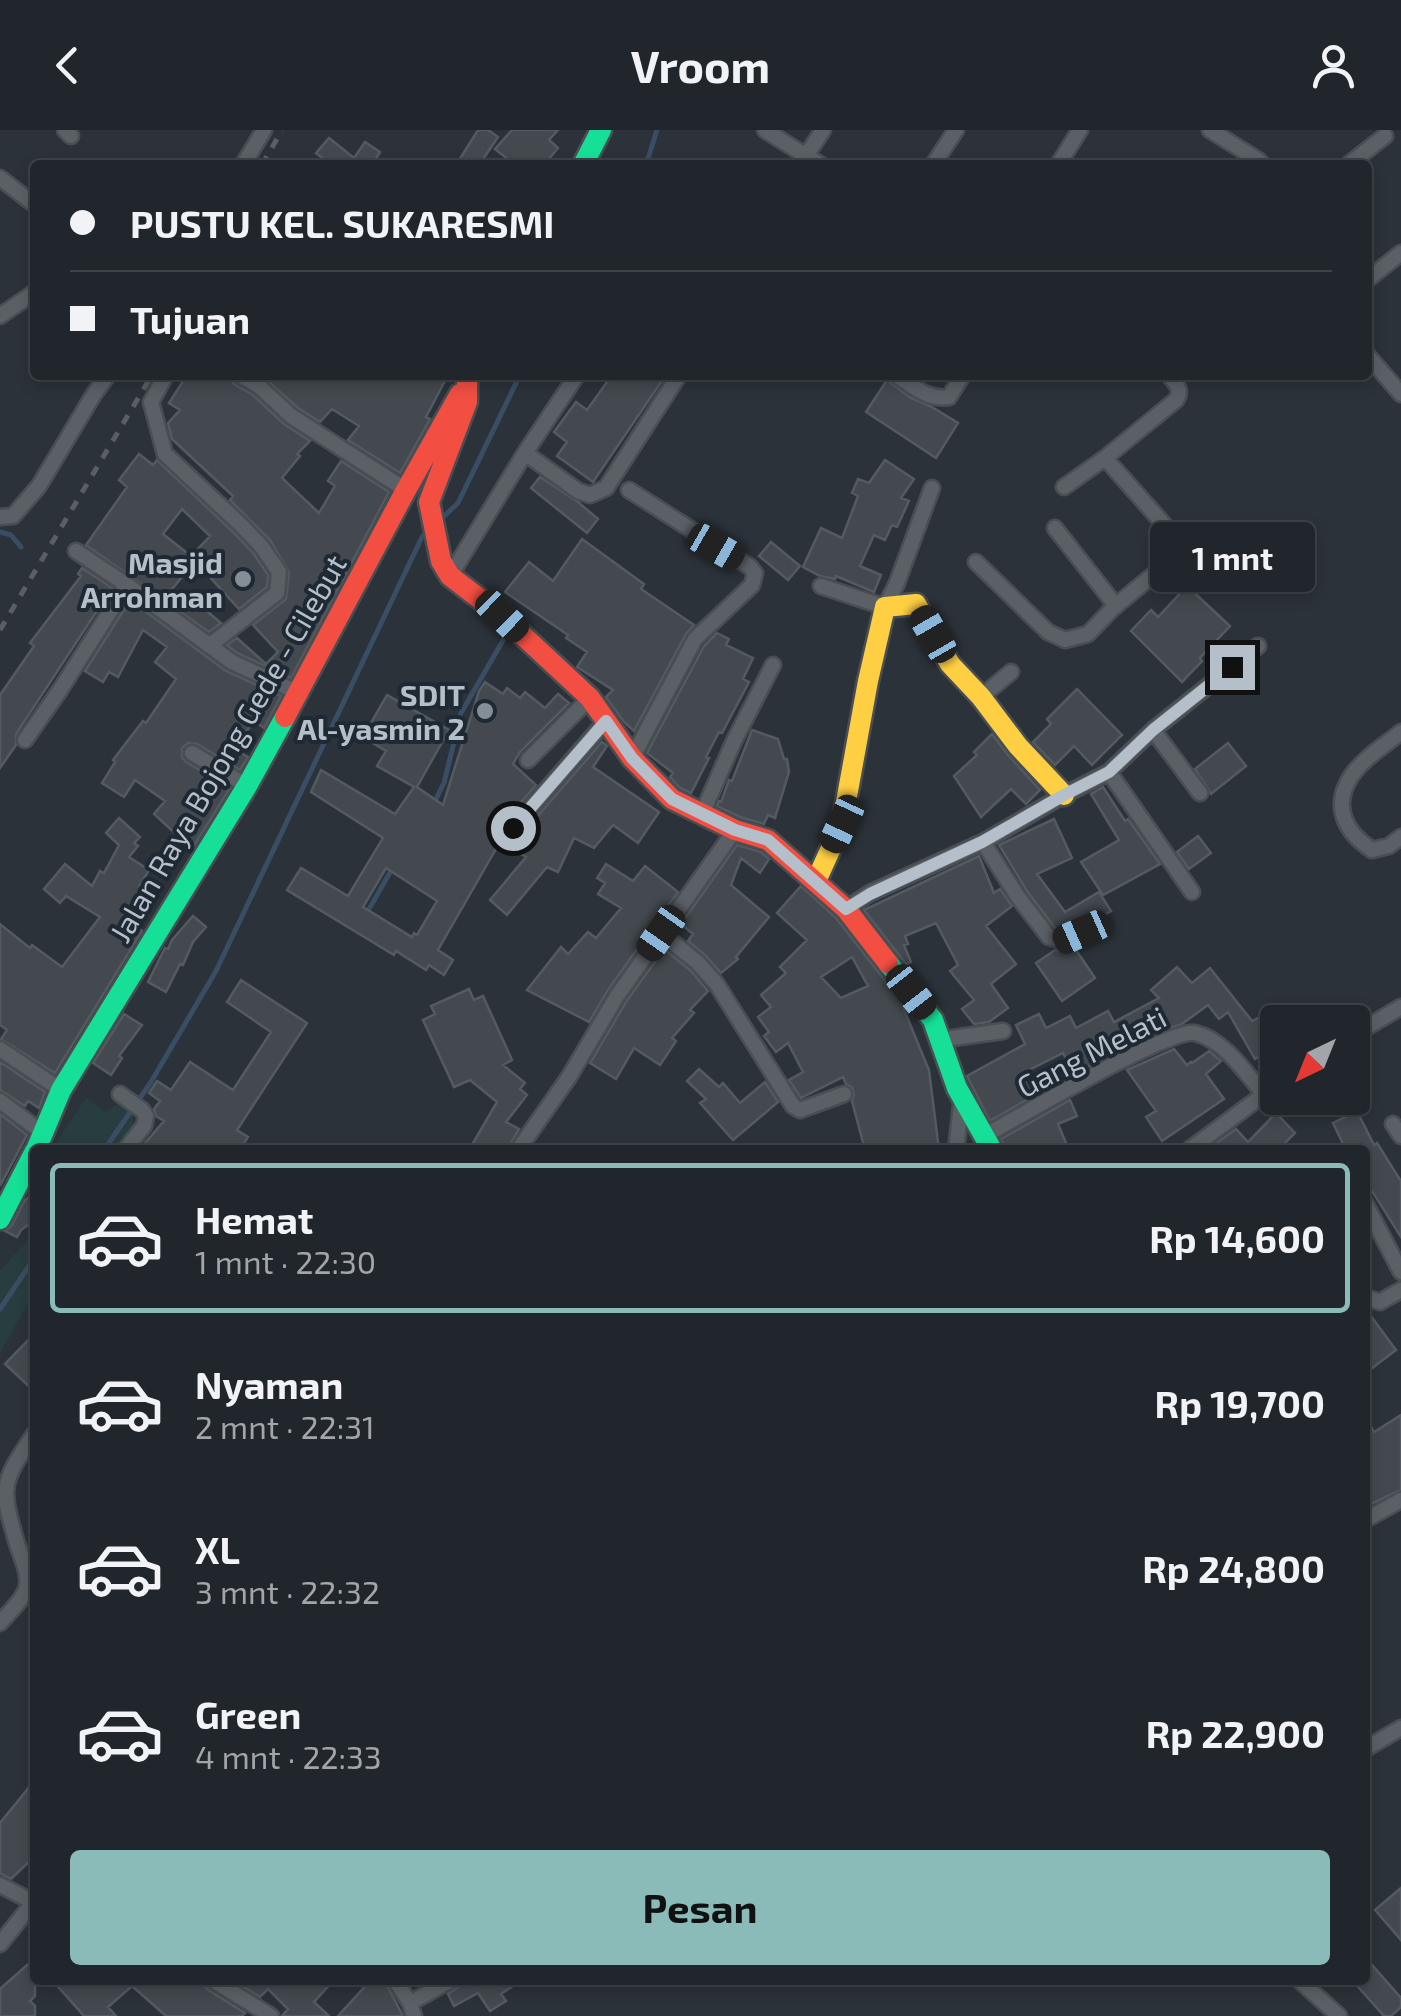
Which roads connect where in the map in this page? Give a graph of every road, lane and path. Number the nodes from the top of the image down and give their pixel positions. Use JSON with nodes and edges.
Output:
{"nodes":[{"id":1,"x":264,"y":130,"type":"edge"},
{"id":2,"x":602,"y":130,"type":"edge"},
{"id":3,"x":765,"y":130,"type":"edge"},
{"id":4,"x":823,"y":130,"type":"edge"},
{"id":5,"x":956,"y":130,"type":"edge"},
{"id":6,"x":1080,"y":130,"type":"edge"},
{"id":7,"x":1210,"y":130,"type":"edge"},
{"id":8,"x":1386,"y":136,"type":"dead end"},
{"id":9,"x":806,"y":156,"type":"junction"},
{"id":10,"x":246,"y":160,"type":"edge"},
{"id":11,"x":586,"y":160,"type":"edge"},
{"id":12,"x":813,"y":160,"type":"edge"},
{"id":13,"x":936,"y":160,"type":"edge"},
{"id":14,"x":1061,"y":160,"type":"edge"},
{"id":15,"x":1258,"y":160,"type":"edge"},
{"id":16,"x":1355,"y":160,"type":"edge"},
{"id":17,"x":0,"y":178,"type":"edge"},
{"id":18,"x":30,"y":201,"type":"edge"},
{"id":19,"x":1401,"y":253,"type":"edge"},
{"id":20,"x":1372,"y":273,"type":"edge"},
{"id":21,"x":30,"y":295,"type":"edge"},
{"id":22,"x":0,"y":316,"type":"edge"},
{"id":23,"x":1372,"y":361,"type":"edge"},
{"id":24,"x":104,"y":380,"type":"edge"},
{"id":25,"x":163,"y":380,"type":"edge"},
{"id":26,"x":249,"y":380,"type":"edge"},
{"id":27,"x":468,"y":380,"type":"edge"},
{"id":28,"x":469,"y":380,"type":"edge"},
{"id":29,"x":574,"y":380,"type":"edge"},
{"id":30,"x":677,"y":380,"type":"edge"},
{"id":31,"x":903,"y":380,"type":"edge"},
{"id":32,"x":960,"y":380,"type":"edge"},
{"id":33,"x":1173,"y":380,"type":"edge"},
{"id":34,"x":1401,"y":394,"type":"edge"},
{"id":35,"x":525,"y":453,"type":"junction"},
{"id":36,"x":1106,"y":458,"type":"junction"},
{"id":37,"x":1064,"y":486,"type":"dead end"},
{"id":38,"x":932,"y":488,"type":"dead end"},
{"id":39,"x":406,"y":490,"type":"junction"},
{"id":40,"x":629,"y":490,"type":"dead end"},
{"id":41,"x":0,"y":518,"type":"edge"},
{"id":42,"x":1056,"y":528,"type":"dead end"},
{"id":43,"x":76,"y":551,"type":"dead end"},
{"id":44,"x":976,"y":562,"type":"dead end"},
{"id":45,"x":446,"y":569,"type":"junction"},
{"id":46,"x":127,"y":585,"type":"junction"},
{"id":47,"x":820,"y":586,"type":"dead end"},
{"id":48,"x":1116,"y":606,"type":"junction"},
{"id":49,"x":885,"y":607,"type":"junction"},
{"id":50,"x":209,"y":646,"type":"junction"},
{"id":51,"x":1258,"y":646,"type":"dead end"},
{"id":52,"x":773,"y":665,"type":"dead end"},
{"id":53,"x":1011,"y":672,"type":"dead end"},
{"id":54,"x":299,"y":693,"type":"junction"},
{"id":55,"x":980,"y":697,"type":"junction"},
{"id":56,"x":590,"y":698,"type":"junction"},
{"id":57,"x":606,"y":721,"type":"junction"},
{"id":58,"x":1153,"y":730,"type":"junction"},
{"id":59,"x":1401,"y":732,"type":"edge"},
{"id":60,"x":25,"y":740,"type":"dead end"},
{"id":61,"x":192,"y":752,"type":"dead end"},
{"id":62,"x":632,"y":758,"type":"junction"},
{"id":63,"x":528,"y":760,"type":"dead end"},
{"id":64,"x":1109,"y":772,"type":"junction"},
{"id":65,"x":247,"y":786,"type":"junction"},
{"id":66,"x":1200,"y":793,"type":"dead end"},
{"id":67,"x":1064,"y":795,"type":"junction"},
{"id":68,"x":702,"y":814,"type":"junction"},
{"id":69,"x":513,"y":828,"type":"dead end"},
{"id":70,"x":735,"y":830,"type":"junction"},
{"id":71,"x":1401,"y":837,"type":"edge"},
{"id":72,"x":982,"y":842,"type":"junction"},
{"id":73,"x":816,"y":881,"type":"junction"},
{"id":74,"x":1192,"y":892,"type":"dead end"},
{"id":75,"x":846,"y":909,"type":"junction"},
{"id":76,"x":1082,"y":932,"type":"dead end"},
{"id":77,"x":661,"y":933,"type":"junction"},
{"id":78,"x":1401,"y":1006,"type":"edge"},
{"id":79,"x":1370,"y":1025,"type":"edge"},
{"id":80,"x":1004,"y":1031,"type":"dead end"},
{"id":81,"x":938,"y":1040,"type":"junction"},
{"id":82,"x":0,"y":1049,"type":"edge"},
{"id":83,"x":61,"y":1090,"type":"junction"},
{"id":84,"x":1260,"y":1090,"type":"edge"},
{"id":85,"x":844,"y":1094,"type":"dead end"},
{"id":86,"x":121,"y":1095,"type":"dead end"},
{"id":87,"x":962,"y":1096,"type":"junction"},
{"id":88,"x":1260,"y":1096,"type":"edge"},
{"id":89,"x":0,"y":1101,"type":"edge"},
{"id":90,"x":988,"y":1143,"type":"edge"},
{"id":91,"x":38,"y":1145,"type":"edge"},
{"id":92,"x":129,"y":1145,"type":"edge"},
{"id":93,"x":521,"y":1145,"type":"edge"},
{"id":94,"x":957,"y":1145,"type":"edge"},
{"id":95,"x":1199,"y":1145,"type":"edge"},
{"id":96,"x":30,"y":1160,"type":"edge"},
{"id":97,"x":1370,"y":1213,"type":"edge"},
{"id":98,"x":0,"y":1218,"type":"edge"},
{"id":99,"x":1401,"y":1272,"type":"edge"},
{"id":100,"x":1401,"y":1290,"type":"edge"},
{"id":101,"x":1370,"y":1298,"type":"edge"},
{"id":102,"x":30,"y":1440,"type":"edge"},
{"id":103,"x":1401,"y":1500,"type":"edge"},
{"id":104,"x":1370,"y":1517,"type":"edge"},
{"id":105,"x":0,"y":1624,"type":"edge"},
{"id":106,"x":1401,"y":1728,"type":"edge"},
{"id":107,"x":1370,"y":1746,"type":"edge"},
{"id":108,"x":0,"y":1884,"type":"edge"},
{"id":109,"x":30,"y":1901,"type":"edge"},
{"id":110,"x":30,"y":1908,"type":"edge"},
{"id":111,"x":0,"y":1944,"type":"edge"},
{"id":112,"x":221,"y":1985,"type":"edge"},
{"id":113,"x":398,"y":1985,"type":"edge"},
{"id":114,"x":444,"y":1985,"type":"edge"},
{"id":115,"x":1304,"y":1985,"type":"edge"},
{"id":116,"x":412,"y":2010,"type":"edge"},
{"id":117,"x":271,"y":2016,"type":"edge"},
{"id":118,"x":1338,"y":2016,"type":"edge"}],
"edges":[{"from":1,"to":10,"type":"street"},
{"from":2,"to":11,"type":"street"},
{"from":3,"to":9,"type":"street"},
{"from":4,"to":9,"type":"street"},
{"from":5,"to":13,"type":"street"},
{"from":6,"to":14,"type":"street"},
{"from":7,"to":15,"type":"street"},
{"from":8,"to":16,"type":"street"},
{"from":9,"to":12,"type":"street"},
{"from":17,"to":18,"type":"street"},
{"from":19,"to":20,"type":"street"},
{"from":21,"to":22,"type":"street"},
{"from":23,"to":34,"type":"street"},
{"from":24,"to":41,"type":"street"},
{"from":25,"to":50,"type":"street"},
{"from":26,"to":39,"type":"street"},
{"from":27,"to":39,"type":"street","name":"Jalan Raya Bojong Gede - Cilebut"},
{"from":28,"to":45,"type":"street"},
{"from":29,"to":35,"type":"street"},
{"from":30,"to":35,"type":"street"},
{"from":31,"to":32,"type":"street"},
{"from":33,"to":36,"type":"street"},
{"from":35,"to":45,"type":"street"},
{"from":36,"to":37,"type":"street"},
{"from":36,"to":48,"type":"street"},
{"from":38,"to":49,"type":"street"},
{"from":39,"to":54,"type":"street","name":"Jalan Raya Bojong Gede - Cilebut"},
{"from":40,"to":62,"type":"street"},
{"from":42,"to":48,"type":"street"},
{"from":43,"to":46,"type":"street"},
{"from":44,"to":48,"type":"street"},
{"from":45,"to":56,"type":"street"},
{"from":46,"to":50,"type":"street"},
{"from":46,"to":60,"type":"street"},
{"from":47,"to":49,"type":"street"},
{"from":49,"to":55,"type":"street"},
{"from":49,"to":73,"type":"street"},
{"from":50,"to":54,"type":"street"},
{"from":51,"to":58,"type":"street"},
{"from":52,"to":68,"type":"street"},
{"from":53,"to":55,"type":"street"},
{"from":54,"to":65,"type":"street","name":"Jalan Raya Bojong Gede - Cilebut"},
{"from":55,"to":67,"type":"street"},
{"from":56,"to":57,"type":"street"},
{"from":56,"to":63,"type":"street"},
{"from":57,"to":62,"type":"street"},
{"from":57,"to":69,"type":"street"},
{"from":58,"to":64,"type":"street"},
{"from":58,"to":66,"type":"street"},
{"from":59,"to":71,"type":"street"},
{"from":61,"to":65,"type":"street"},
{"from":62,"to":68,"type":"street"},
{"from":64,"to":67,"type":"street"},
{"from":64,"to":74,"type":"street"},
{"from":65,"to":83,"type":"street","name":"Jalan Raya Bojong Gede - Cilebut"},
{"from":67,"to":72,"type":"street"},
{"from":68,"to":70,"type":"street"},
{"from":70,"to":73,"type":"street"},
{"from":70,"to":77,"type":"street"},
{"from":72,"to":75,"type":"street"},
{"from":72,"to":76,"type":"street"},
{"from":73,"to":75,"type":"street"},
{"from":75,"to":81,"type":"street"},
{"from":77,"to":85,"type":"street"},
{"from":77,"to":93,"type":"street"},
{"from":78,"to":79,"type":"street"},
{"from":80,"to":81,"type":"street"},
{"from":81,"to":87,"type":"street"},
{"from":82,"to":83,"type":"street"},
{"from":83,"to":91,"type":"street","name":"Jalan Raya Bojong Gede - Cilebut"},
{"from":84,"to":90,"type":"street","name":"Gang Melati"},
{"from":86,"to":92,"type":"street"},
{"from":87,"to":90,"type":"street"},
{"from":87,"to":94,"type":"street"},
{"from":88,"to":95,"type":"street"},
{"from":89,"to":91,"type":"street"},
{"from":96,"to":98,"type":"street","name":"Jalan Raya Bojong Gede - Cilebut"},
{"from":97,"to":99,"type":"street"},
{"from":100,"to":101,"type":"street"},
{"from":102,"to":105,"type":"street"},
{"from":103,"to":104,"type":"street"},
{"from":106,"to":107,"type":"street"},
{"from":108,"to":109,"type":"street"},
{"from":110,"to":111,"type":"street"},
{"from":112,"to":117,"type":"street"},
{"from":113,"to":116,"type":"street"},
{"from":114,"to":116,"type":"street"},
{"from":115,"to":118,"type":"street"}]}
